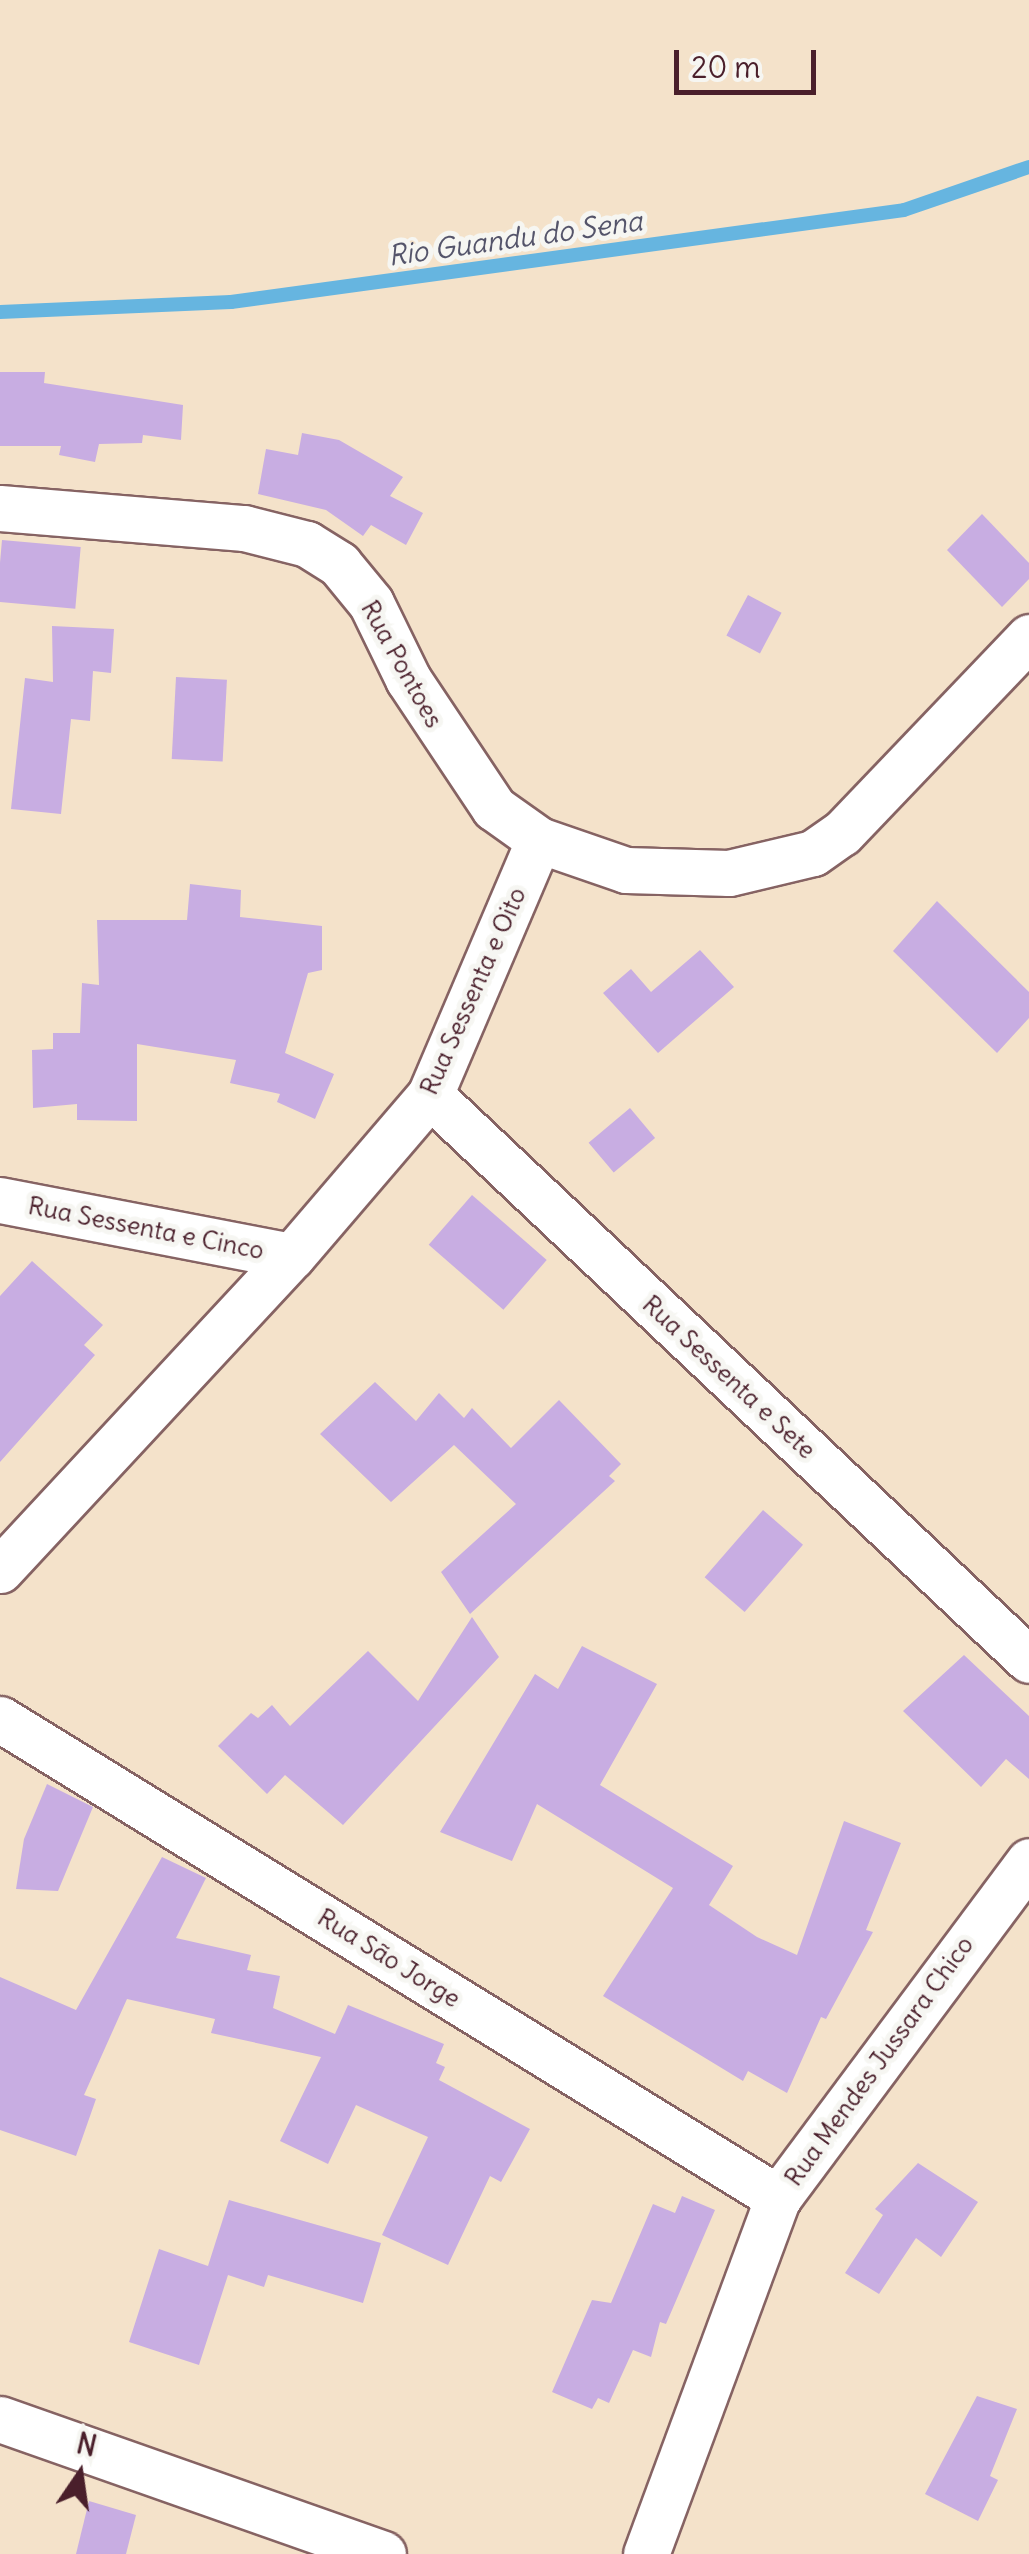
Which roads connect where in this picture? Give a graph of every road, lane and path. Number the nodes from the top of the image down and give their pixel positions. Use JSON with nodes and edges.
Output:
{"nodes":[{"id":1,"x":0,"y":508,"type":"edge"},
{"id":2,"x":1029,"y":638,"type":"edge"},
{"id":3,"x":540,"y":840,"type":"junction"},
{"id":4,"x":430,"y":1095,"type":"junction"},
{"id":5,"x":0,"y":1200,"type":"edge"},
{"id":6,"x":292,"y":1256,"type":"junction"},
{"id":7,"x":0,"y":1570,"type":"edge"},
{"id":8,"x":1029,"y":1660,"type":"edge"},
{"id":9,"x":0,"y":1719,"type":"edge"},
{"id":10,"x":1029,"y":1861,"type":"edge"},
{"id":11,"x":778,"y":2198,"type":"junction"},
{"id":12,"x":0,"y":2420,"type":"edge"},
{"id":13,"x":383,"y":2554,"type":"edge"},
{"id":14,"x":646,"y":2554,"type":"edge"}],
"edges":[{"from":1,"to":3,"type":"street","name":"Rua Pontoes"},
{"from":2,"to":3,"type":"street"},
{"from":3,"to":4,"type":"street","name":"Rua Sessenta e Oito"},
{"from":4,"to":6,"type":"street","name":"Rua Sessenta e Oito"},
{"from":4,"to":8,"type":"street","name":"Rua Sessenta e Sete"},
{"from":5,"to":6,"type":"street","name":"Rua Sessenta e Cinco"},
{"from":6,"to":7,"type":"street","name":"Rua Sessenta e Oito"},
{"from":9,"to":11,"type":"street","name":"Rua São Jorge"},
{"from":10,"to":11,"type":"street","name":"Rua Mendes Jussara Chico"},
{"from":11,"to":14,"type":"street","name":"Rua Mendes Jussara Chico"},
{"from":12,"to":13,"type":"street"}]}
